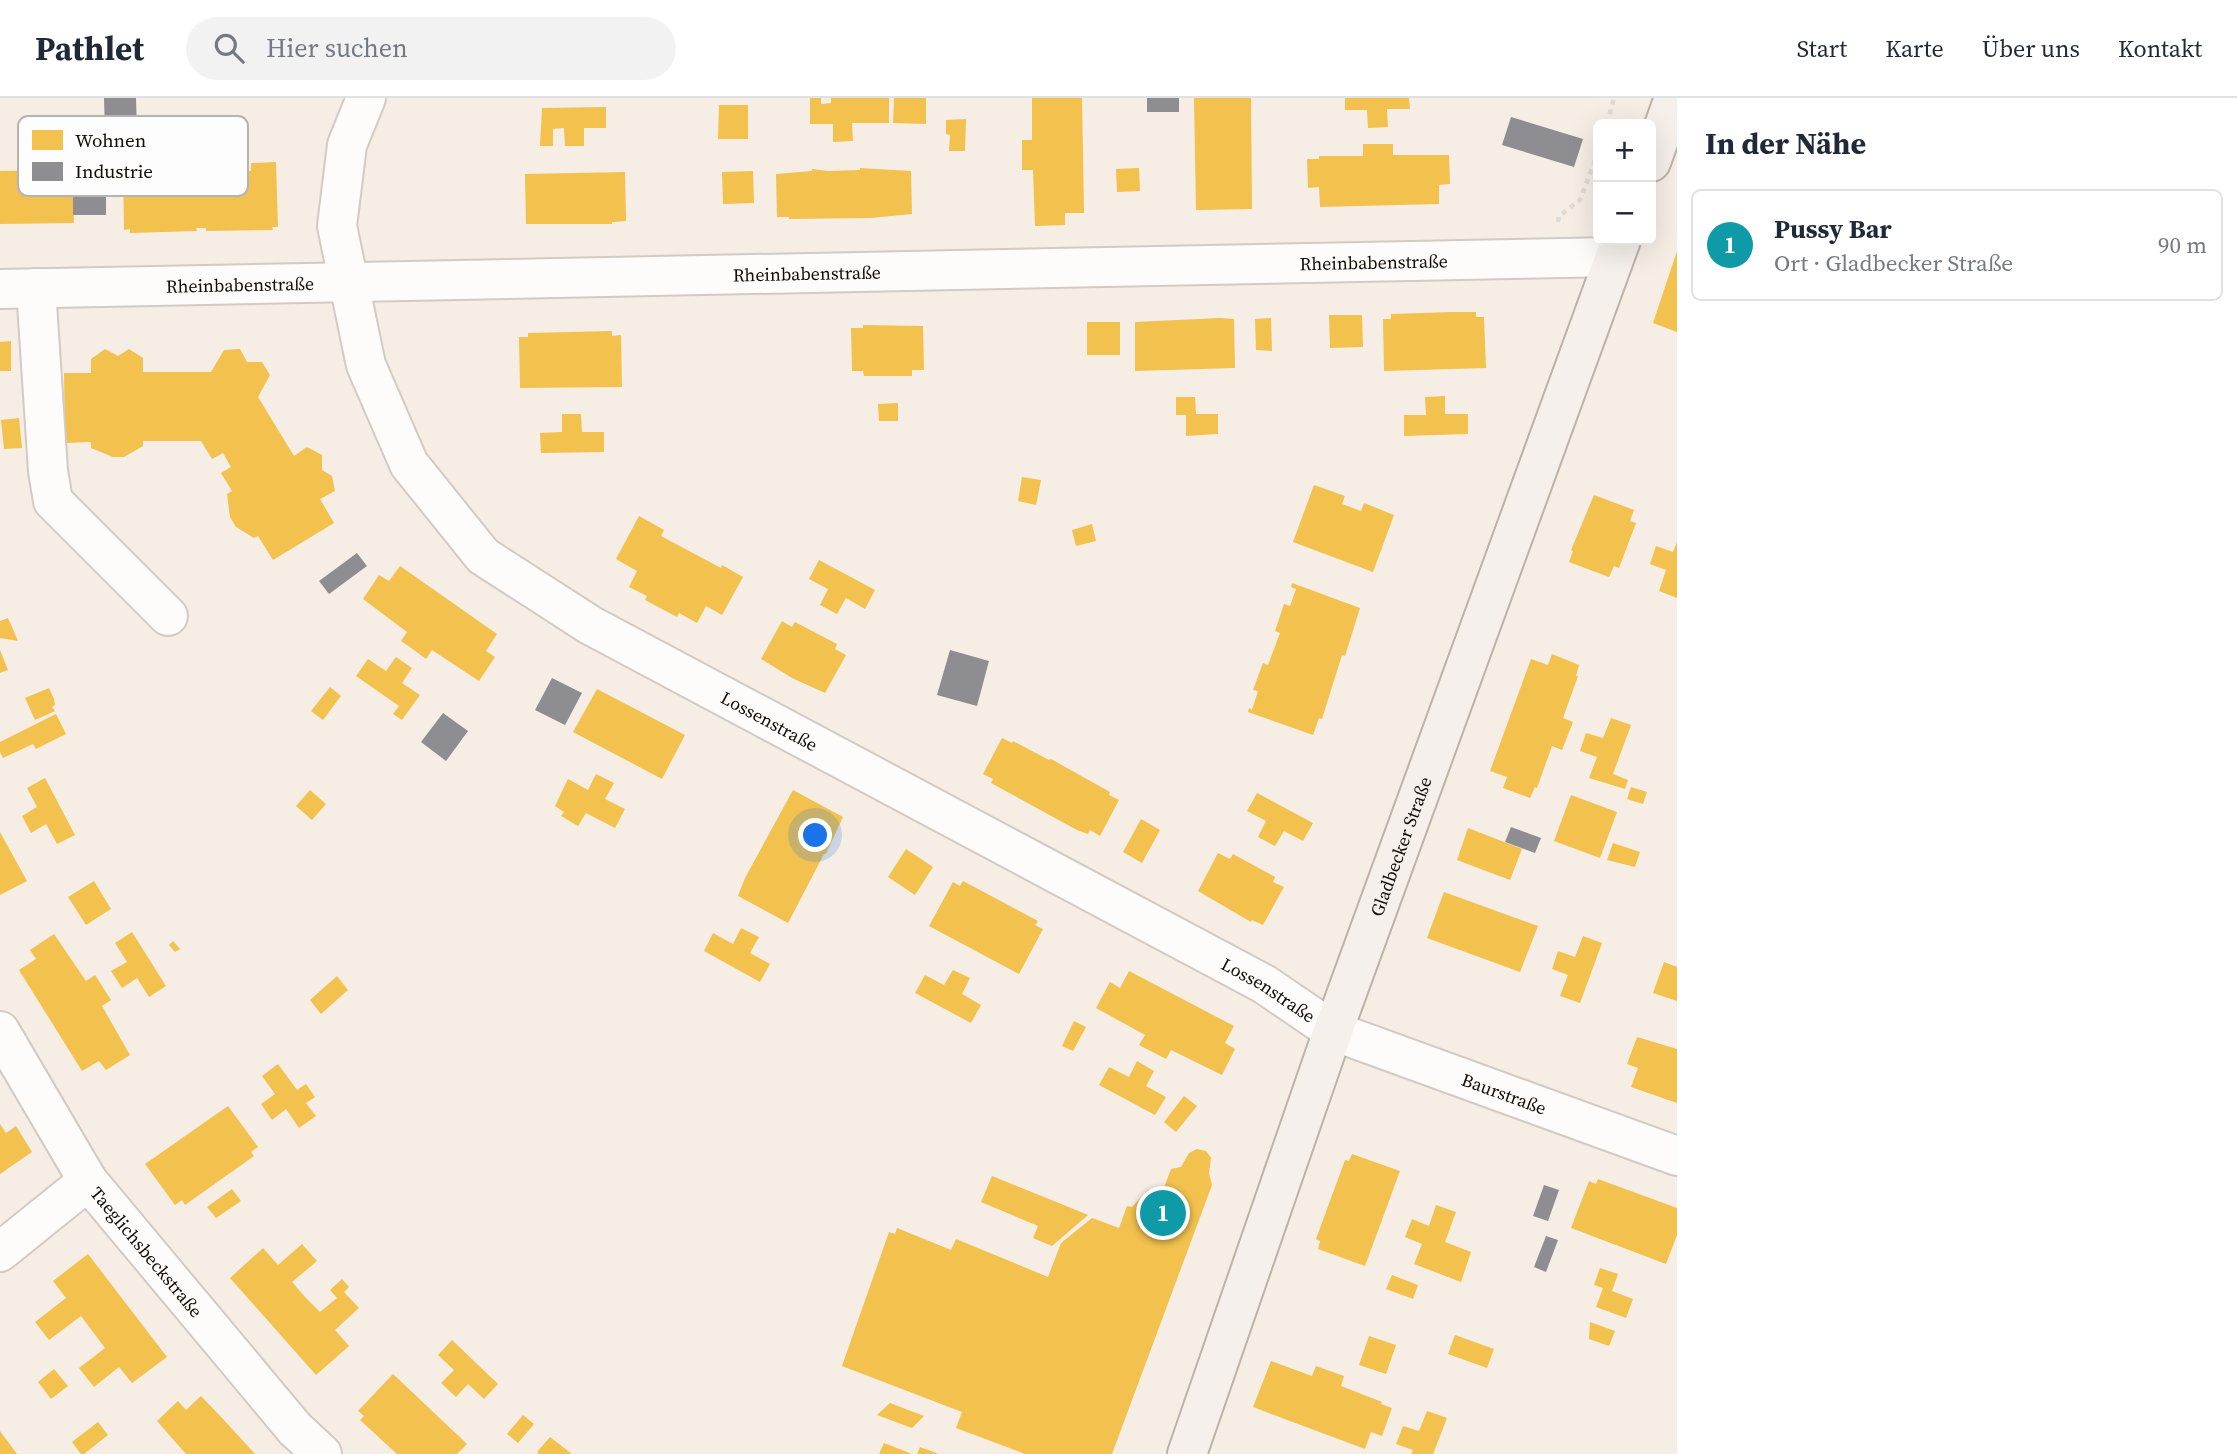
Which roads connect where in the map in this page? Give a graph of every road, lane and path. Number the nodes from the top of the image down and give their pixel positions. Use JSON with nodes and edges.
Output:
{"nodes":[{"id":1,"x":366,"y":98,"type":"edge"},
{"id":2,"x":1614,"y":98,"type":"edge"},
{"id":3,"x":1674,"y":98,"type":"edge"},
{"id":4,"x":1608,"y":119,"type":"edge"},
{"id":5,"x":1656,"y":148,"type":"edge"},
{"id":6,"x":1593,"y":166,"type":"edge"},
{"id":7,"x":1617,"y":249,"type":"edge"},
{"id":8,"x":1547,"y":258,"type":"junction"},
{"id":9,"x":348,"y":281,"type":"junction"},
{"id":10,"x":18,"y":288,"type":"edge"},
{"id":11,"x":168,"y":616,"type":"dead end"},
{"id":12,"x":0,"y":1031,"type":"edge"},
{"id":13,"x":1333,"y":1031,"type":"junction"},
{"id":14,"x":1677,"y":1156,"type":"edge"},
{"id":15,"x":88,"y":1181,"type":"junction"},
{"id":16,"x":0,"y":1252,"type":"edge"},
{"id":17,"x":321,"y":1454,"type":"edge"},
{"id":18,"x":1187,"y":1454,"type":"edge"}],
"edges":[{"from":1,"to":9,"type":"street","name":"Lossenstraße"},
{"from":2,"to":4,"type":"path"},
{"from":3,"to":5,"type":"main road"},
{"from":6,"to":8,"type":"path"},
{"from":7,"to":8,"type":"street","name":"Rheinbabenstraße"},
{"from":7,"to":13,"type":"main road","name":"Gladbecker Straße"},
{"from":8,"to":9,"type":"street","name":"Rheinbabenstraße"},
{"from":9,"to":10,"type":"street","name":"Rheinbabenstraße"},
{"from":9,"to":13,"type":"street","name":"Lossenstraße"},
{"from":10,"to":11,"type":"street"},
{"from":12,"to":15,"type":"street","name":"Taeglichsbeckstraße"},
{"from":13,"to":14,"type":"street","name":"Baurstraße"},
{"from":13,"to":18,"type":"main road","name":"Gladbecker Straße"},
{"from":15,"to":16,"type":"street"},
{"from":15,"to":17,"type":"street","name":"Taeglichsbeckstraße"}]}
